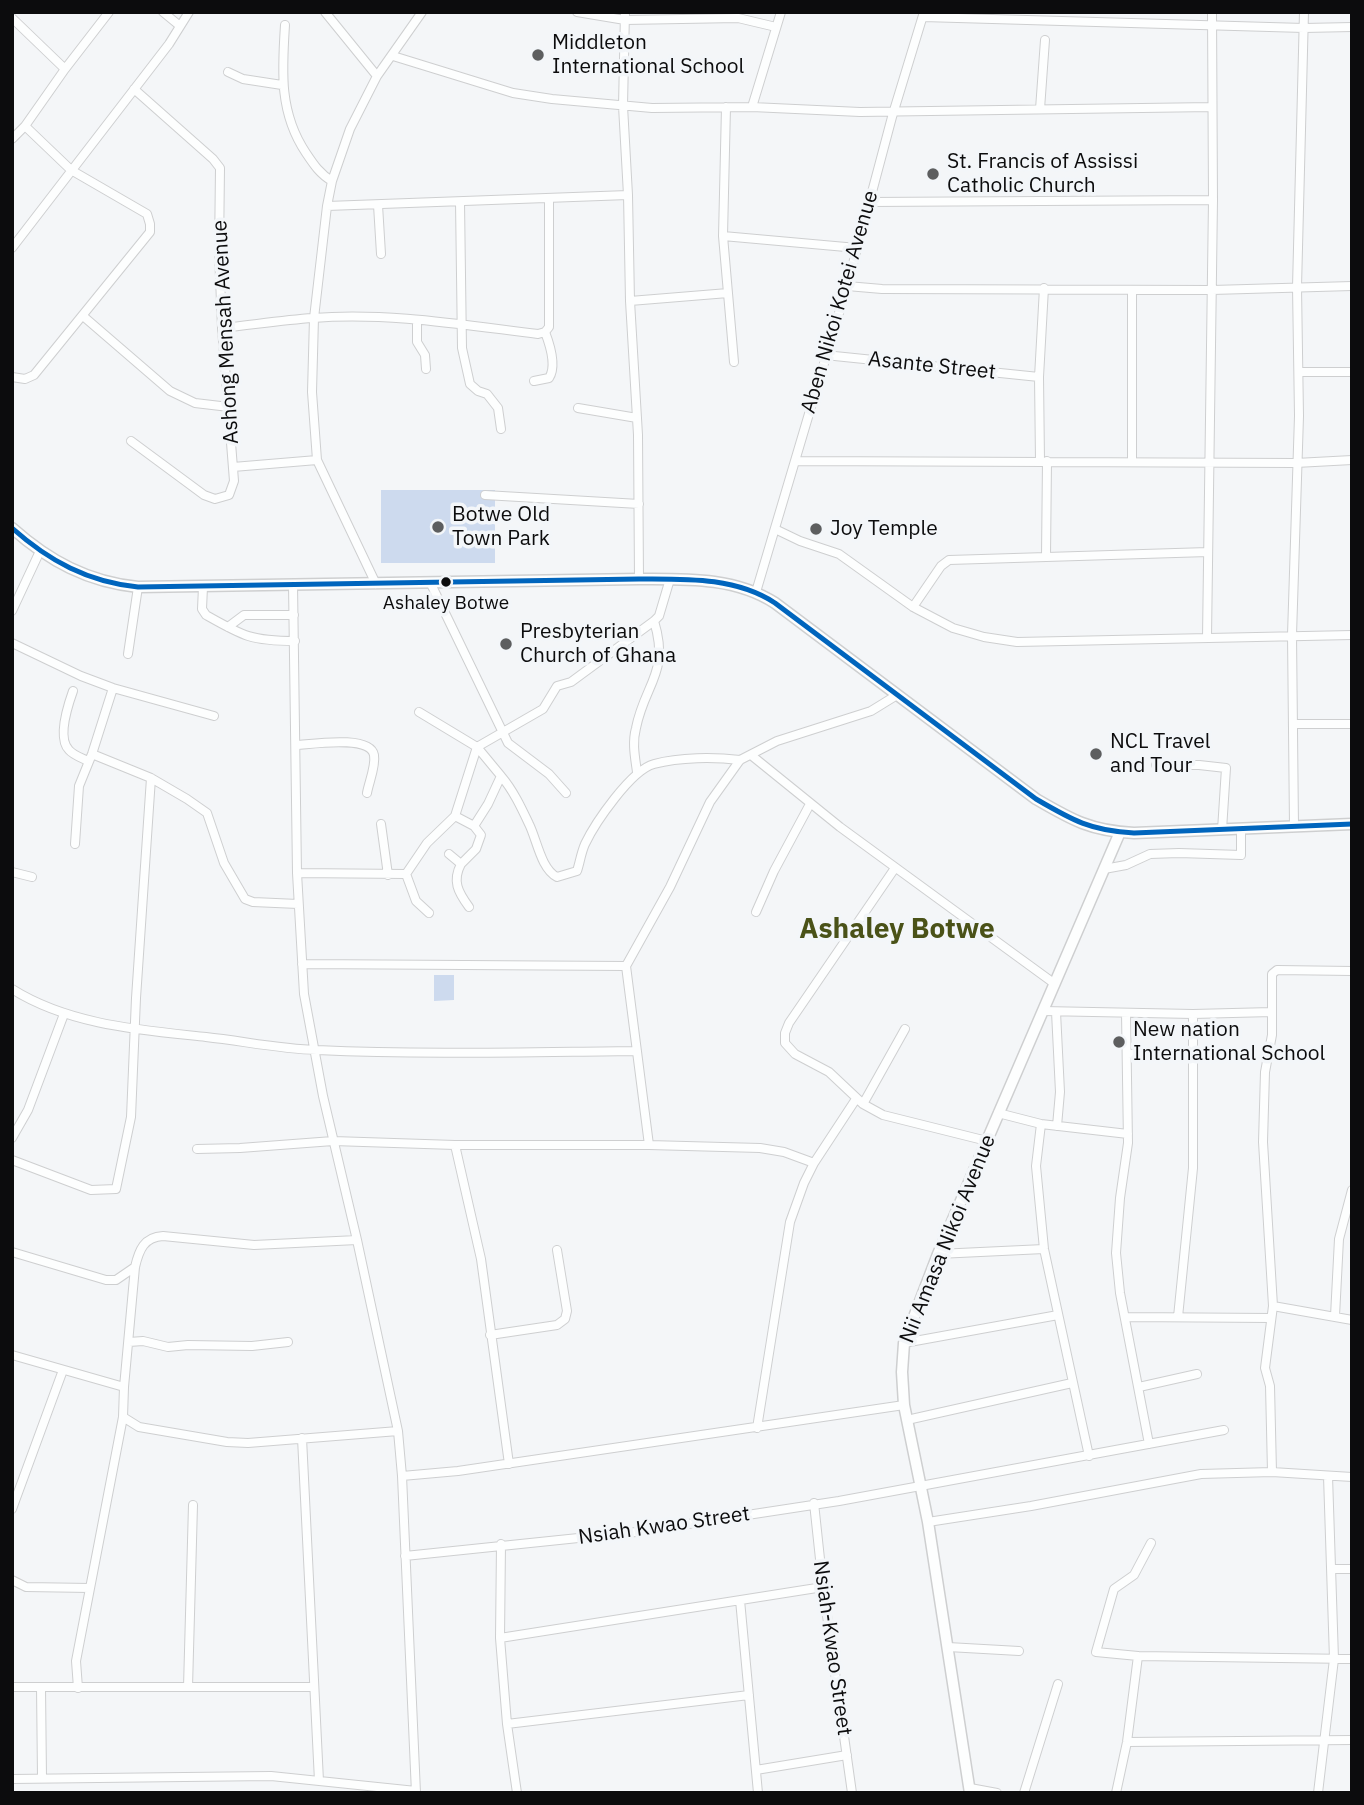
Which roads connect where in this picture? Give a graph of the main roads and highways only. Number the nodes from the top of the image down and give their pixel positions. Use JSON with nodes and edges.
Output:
{"nodes":[{"id":1,"x":12,"y":528,"type":"edge"},
{"id":2,"x":1352,"y":824,"type":"edge"},
{"id":3,"x":1120,"y":832,"type":"junction"},
{"id":4,"x":970,"y":1791,"type":"edge"}],
"edges":[{"from":1,"to":3,"type":"main road"},
{"from":2,"to":3,"type":"main road"},
{"from":3,"to":4,"type":"main road","name":"Nii Amasa Nikoi Avenue"}]}
